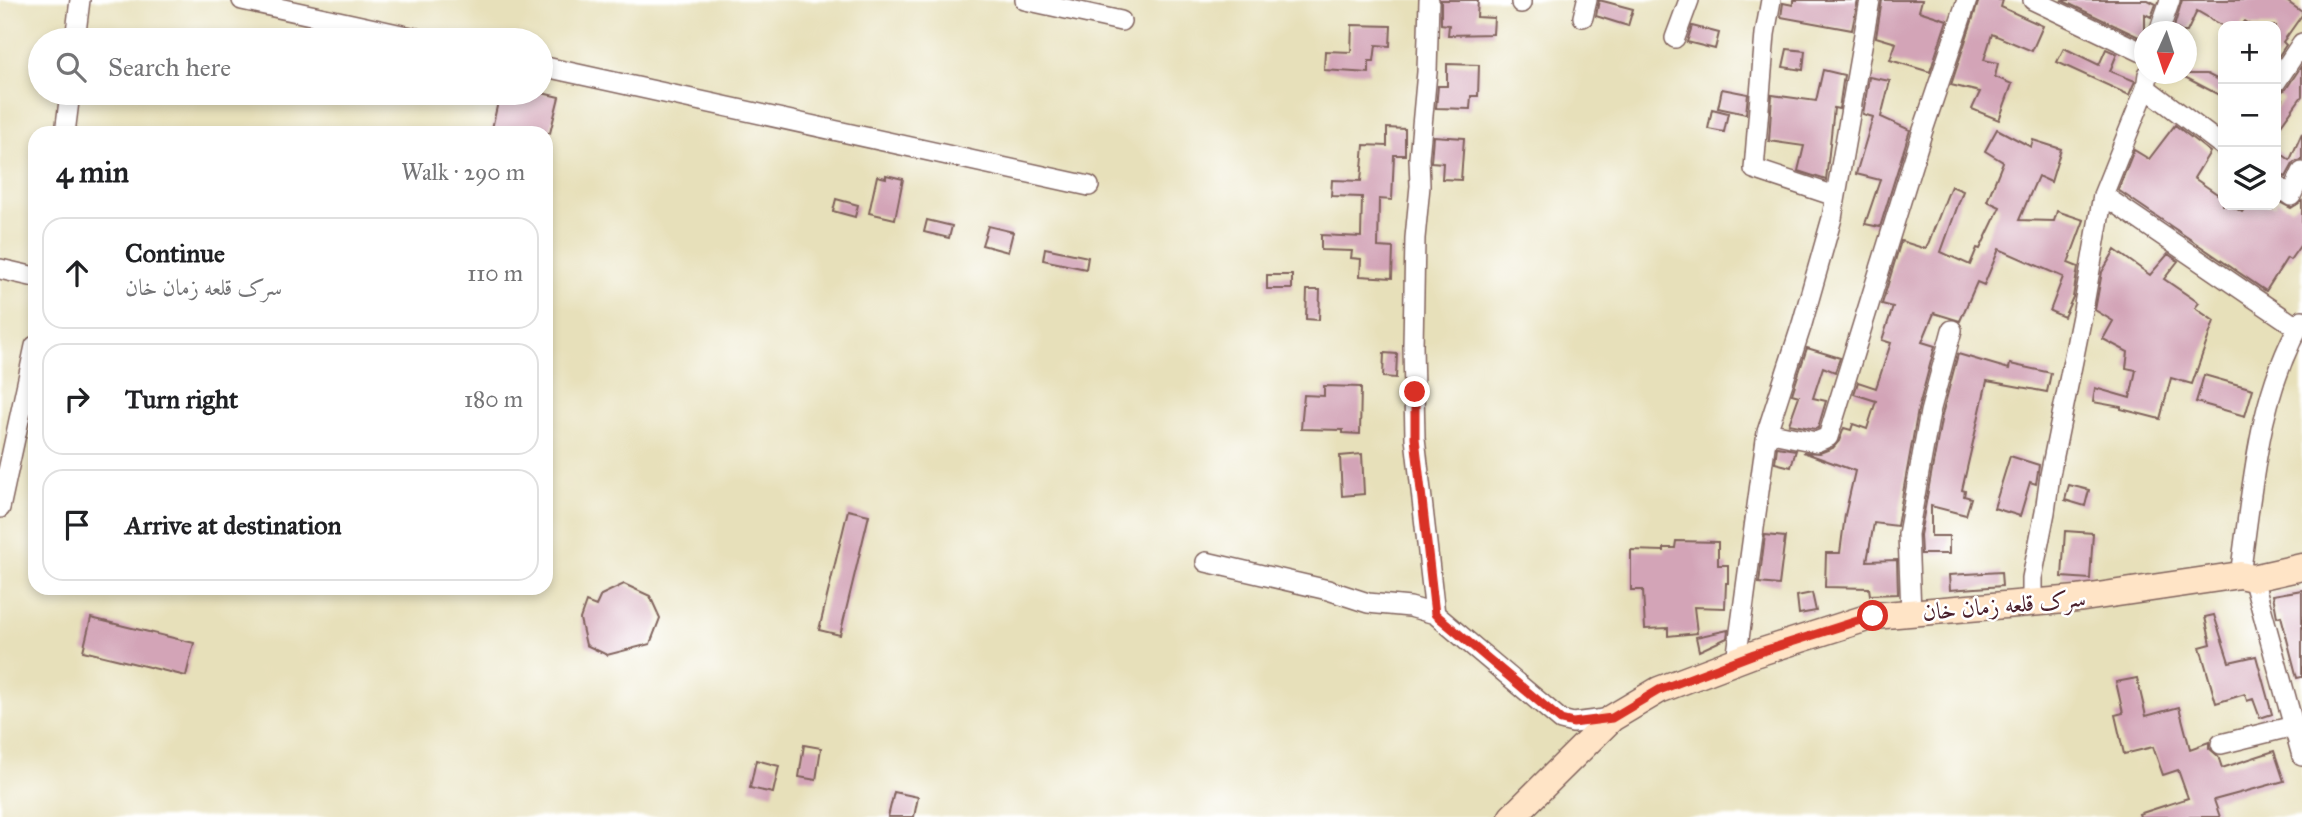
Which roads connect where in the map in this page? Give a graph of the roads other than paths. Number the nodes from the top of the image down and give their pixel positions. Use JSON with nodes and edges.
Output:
{"nodes":[{"id":1,"x":80,"y":0,"type":"edge"},
{"id":2,"x":242,"y":0,"type":"edge"},
{"id":3,"x":1025,"y":0,"type":"edge"},
{"id":4,"x":1429,"y":0,"type":"edge"},
{"id":5,"x":1689,"y":0,"type":"edge"},
{"id":6,"x":1770,"y":0,"type":"edge"},
{"id":7,"x":1870,"y":0,"type":"edge"},
{"id":8,"x":1966,"y":0,"type":"edge"},
{"id":9,"x":2033,"y":0,"type":"edge"},
{"id":10,"x":2170,"y":0,"type":"edge"},
{"id":11,"x":2163,"y":21,"type":"edge"},
{"id":12,"x":1121,"y":22,"type":"dead end"},
{"id":13,"x":76,"y":28,"type":"edge"},
{"id":14,"x":370,"y":28,"type":"edge"},
{"id":15,"x":1675,"y":38,"type":"dead end"},
{"id":16,"x":2302,"y":43,"type":"edge"},
{"id":17,"x":2134,"y":48,"type":"edge"},
{"id":18,"x":553,"y":69,"type":"edge"},
{"id":19,"x":2281,"y":74,"type":"edge"},
{"id":20,"x":2146,"y":84,"type":"edge"},
{"id":21,"x":2151,"y":84,"type":"edge"},
{"id":22,"x":68,"y":105,"type":"edge"},
{"id":23,"x":66,"y":126,"type":"edge"},
{"id":24,"x":2218,"y":142,"type":"edge"},
{"id":25,"x":2302,"y":172,"type":"edge"},
{"id":26,"x":1089,"y":186,"type":"dead end"},
{"id":27,"x":2281,"y":189,"type":"edge"},
{"id":28,"x":2103,"y":195,"type":"junction"},
{"id":29,"x":1835,"y":196,"type":"junction"},
{"id":30,"x":0,"y":269,"type":"edge"},
{"id":31,"x":28,"y":275,"type":"edge"},
{"id":32,"x":2300,"y":324,"type":"edge"},
{"id":33,"x":1952,"y":330,"type":"dead end"},
{"id":34,"x":28,"y":371,"type":"edge"},
{"id":35,"x":1767,"y":432,"type":"junction"},
{"id":36,"x":7,"y":445,"type":"edge"},
{"id":37,"x":0,"y":508,"type":"edge"},
{"id":38,"x":1206,"y":562,"type":"dead end"},
{"id":39,"x":2302,"y":567,"type":"edge"},
{"id":40,"x":2246,"y":576,"type":"junction"},
{"id":41,"x":2032,"y":603,"type":"junction"},
{"id":42,"x":1911,"y":613,"type":"junction"},
{"id":43,"x":1435,"y":614,"type":"junction"},
{"id":44,"x":1736,"y":661,"type":"junction"},
{"id":45,"x":1612,"y":718,"type":"junction"},
{"id":46,"x":2294,"y":726,"type":"junction"},
{"id":47,"x":2221,"y":744,"type":"dead end"},
{"id":48,"x":2302,"y":756,"type":"edge"},
{"id":49,"x":1512,"y":817,"type":"edge"}],
"edges":[{"from":1,"to":13,"type":"street"},
{"from":2,"to":14,"type":"street"},
{"from":3,"to":12,"type":"street"},
{"from":4,"to":43,"type":"street"},
{"from":5,"to":15,"type":"street"},
{"from":6,"to":29,"type":"street"},
{"from":7,"to":29,"type":"street"},
{"from":8,"to":35,"type":"street"},
{"from":9,"to":17,"type":"street"},
{"from":10,"to":11,"type":"street"},
{"from":16,"to":19,"type":"street"},
{"from":18,"to":26,"type":"street"},
{"from":20,"to":28,"type":"street"},
{"from":21,"to":24,"type":"street"},
{"from":22,"to":23,"type":"street"},
{"from":25,"to":27,"type":"street"},
{"from":28,"to":32,"type":"street"},
{"from":28,"to":41,"type":"street"},
{"from":29,"to":35,"type":"street"},
{"from":30,"to":31,"type":"street"},
{"from":32,"to":40,"type":"street"},
{"from":33,"to":42,"type":"street"},
{"from":34,"to":36,"type":"street"},
{"from":35,"to":44,"type":"street"},
{"from":36,"to":37,"type":"street"},
{"from":38,"to":43,"type":"street"},
{"from":39,"to":40,"type":"street","name":"سرک قلعه زمان خان"},
{"from":40,"to":41,"type":"street","name":"سرک قلعه زمان خان"},
{"from":40,"to":46,"type":"street"},
{"from":41,"to":42,"type":"street","name":"سرک قلعه زمان خان"},
{"from":42,"to":44,"type":"street","name":"سرک قلعه زمان خان"},
{"from":43,"to":45,"type":"street"},
{"from":44,"to":45,"type":"street","name":"سرک قلعه زمان خان"},
{"from":45,"to":49,"type":"street","name":"سرک قلعه زمان خان"},
{"from":46,"to":47,"type":"street"},
{"from":46,"to":48,"type":"street"}]}
